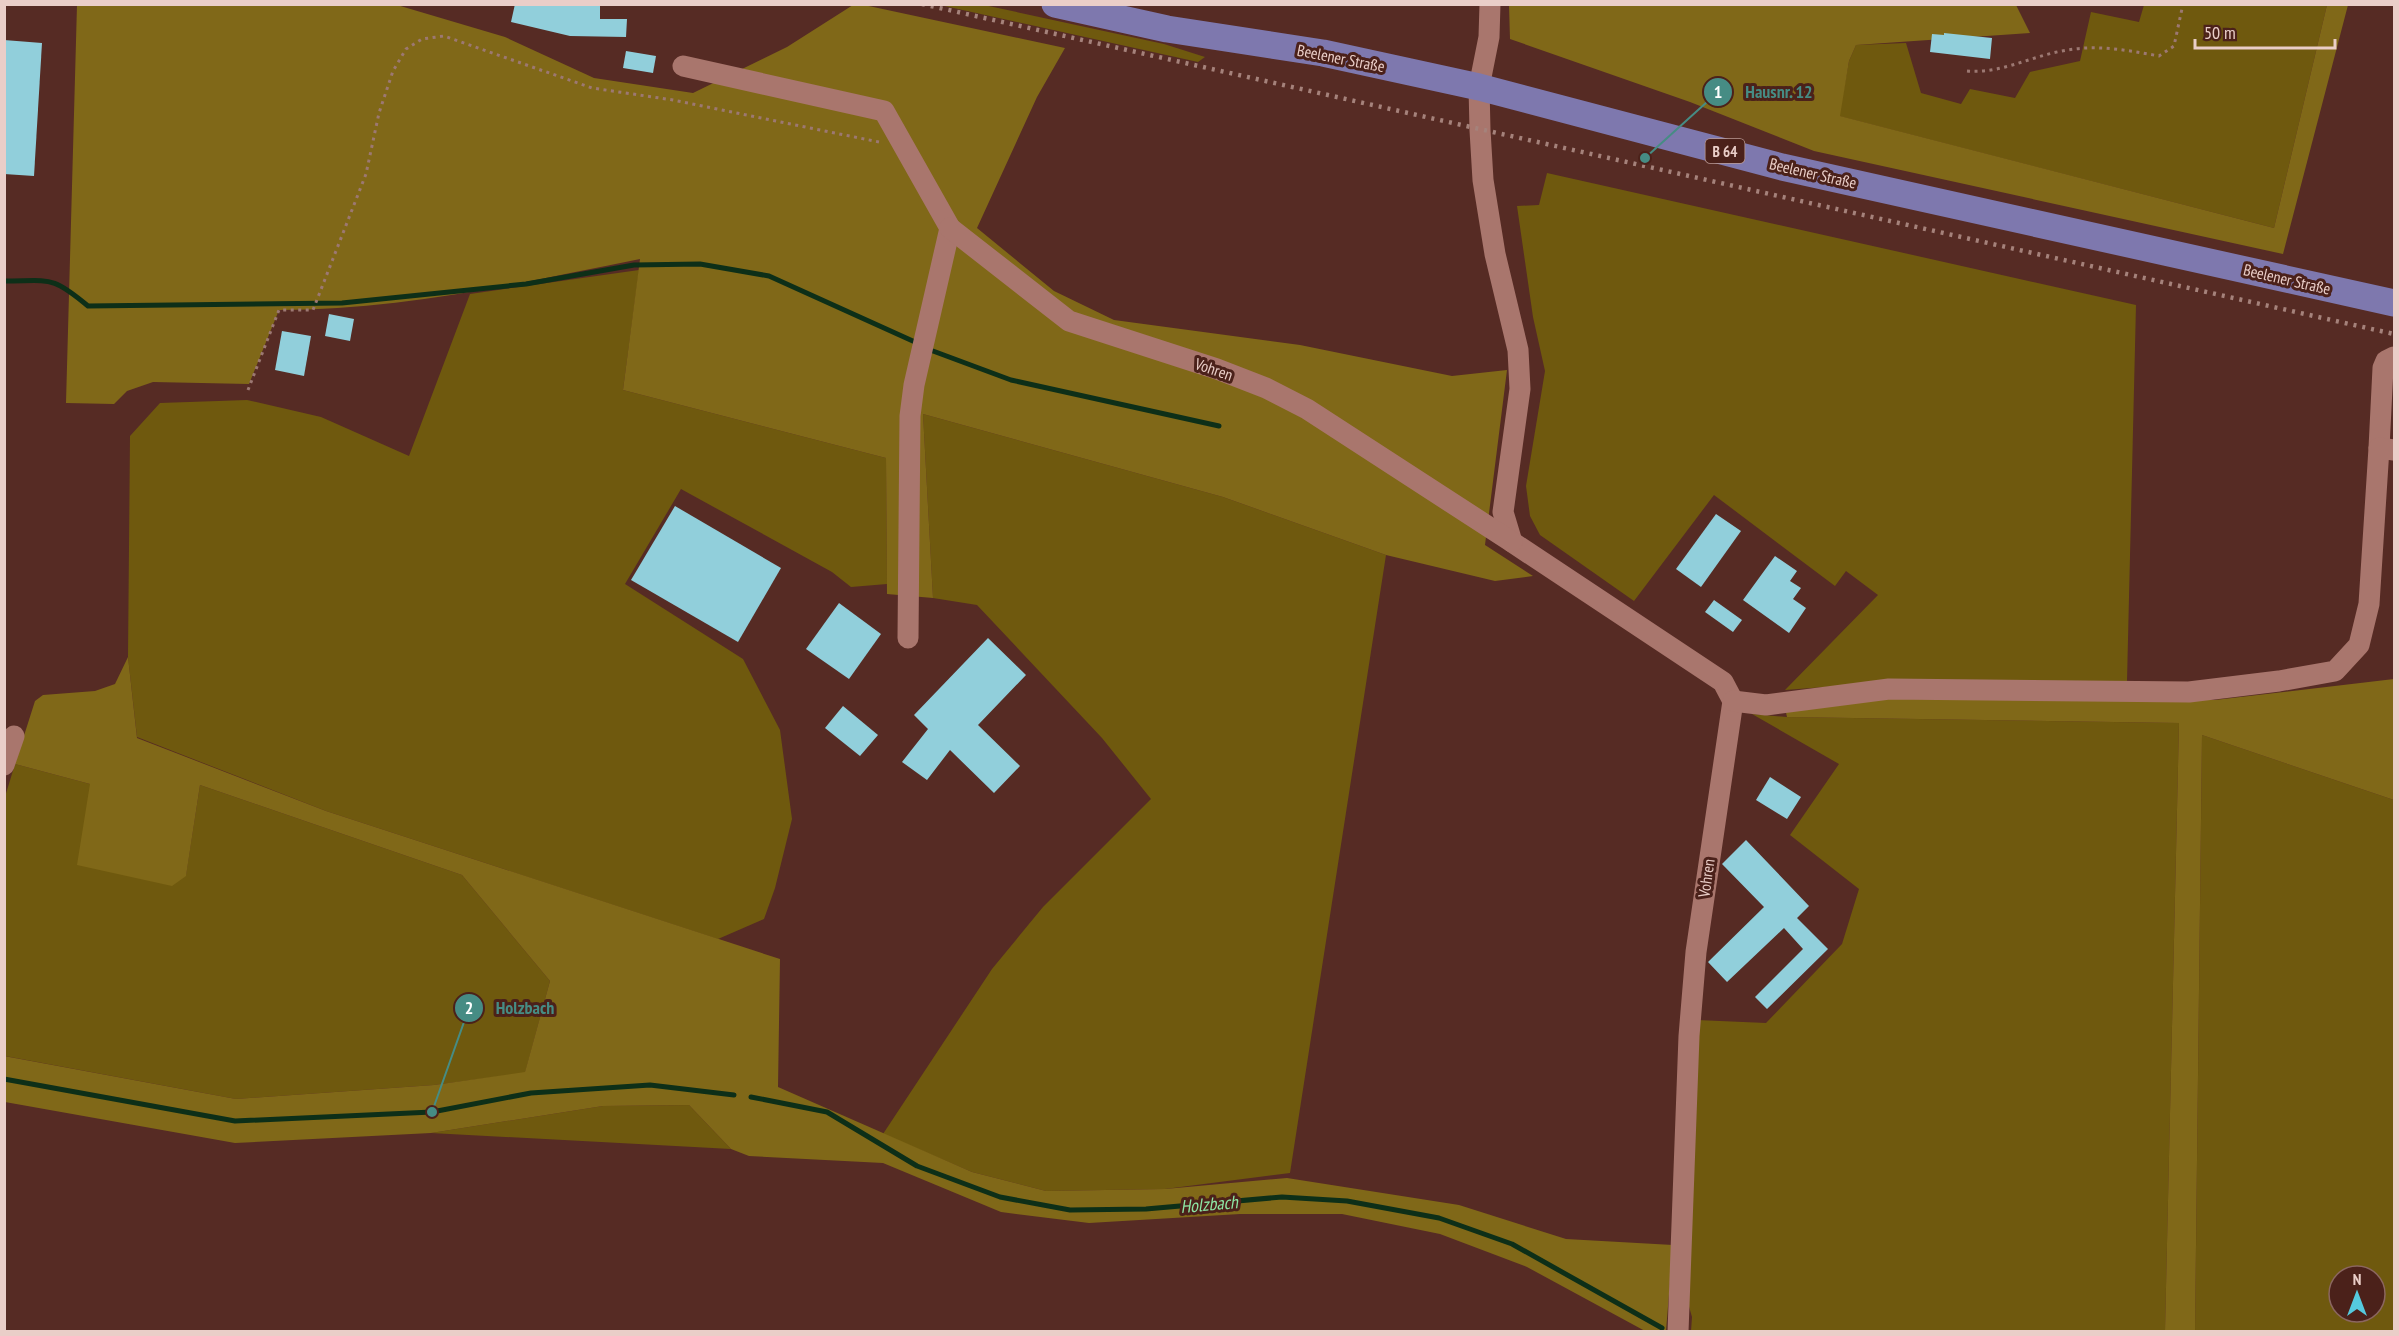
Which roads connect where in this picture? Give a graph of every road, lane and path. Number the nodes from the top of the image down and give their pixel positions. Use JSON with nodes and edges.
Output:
{"nodes":[{"id":1,"x":1055,"y":4,"type":"edge"},
{"id":2,"x":1490,"y":4,"type":"edge"},
{"id":3,"x":2183,"y":4,"type":"edge"},
{"id":4,"x":683,"y":66,"type":"dead end"},
{"id":5,"x":1967,"y":70,"type":"dead end"},
{"id":6,"x":1479,"y":87,"type":"junction"},
{"id":7,"x":904,"y":147,"type":"junction"},
{"id":8,"x":950,"y":228,"type":"junction"},
{"id":9,"x":2394,"y":303,"type":"edge"},
{"id":10,"x":2394,"y":357,"type":"edge"},
{"id":11,"x":248,"y":390,"type":"dead end"},
{"id":12,"x":2387,"y":449,"type":"edge"},
{"id":13,"x":1503,"y":512,"type":"junction"},
{"id":14,"x":1477,"y":519,"type":"junction"},
{"id":15,"x":1512,"y":542,"type":"junction"},
{"id":16,"x":908,"y":638,"type":"dead end"},
{"id":17,"x":1733,"y":701,"type":"junction"},
{"id":18,"x":14,"y":736,"type":"dead end"},
{"id":19,"x":4,"y":765,"type":"edge"},
{"id":20,"x":1678,"y":1332,"type":"edge"}],
"edges":[{"from":1,"to":6,"type":"main road","name":"Beelener Straße","number":"B 64"},
{"from":2,"to":6,"type":"street"},
{"from":3,"to":5,"type":"path"},
{"from":4,"to":7,"type":"street"},
{"from":6,"to":9,"type":"main road","name":"Beelener Straße","number":"B 64"},
{"from":6,"to":13,"type":"street"},
{"from":7,"to":8,"type":"street"},
{"from":7,"to":11,"type":"path"},
{"from":8,"to":14,"type":"street","name":"Vohren"},
{"from":8,"to":16,"type":"street"},
{"from":10,"to":12,"type":"street"},
{"from":12,"to":17,"type":"street"},
{"from":13,"to":14,"type":"street"},
{"from":13,"to":15,"type":"street"},
{"from":14,"to":15,"type":"street","name":"Vohren"},
{"from":15,"to":17,"type":"street","name":"Vohren"},
{"from":17,"to":20,"type":"street","name":"Vohren"},
{"from":18,"to":19,"type":"street"}]}
